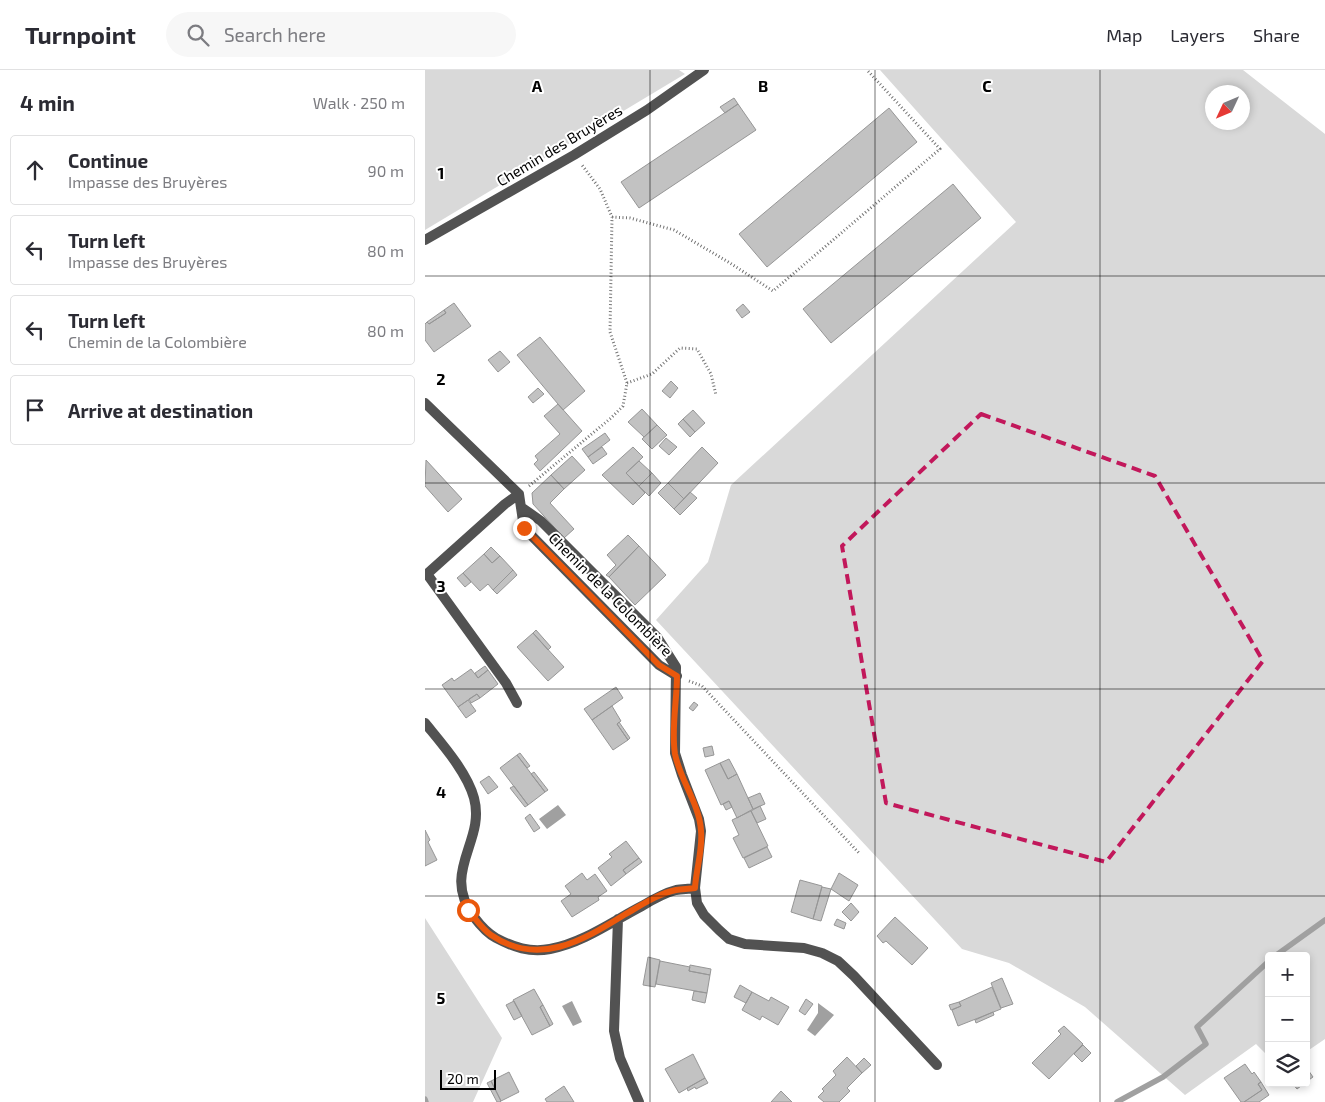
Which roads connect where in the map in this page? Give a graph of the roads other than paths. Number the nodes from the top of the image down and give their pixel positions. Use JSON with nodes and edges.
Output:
{"nodes":[{"id":1,"x":704,"y":70,"type":"edge"},
{"id":2,"x":425,"y":240,"type":"edge"},
{"id":3,"x":425,"y":403,"type":"edge"},
{"id":4,"x":519,"y":494,"type":"junction"},
{"id":5,"x":521,"y":507,"type":"junction"},
{"id":6,"x":677,"y":676,"type":"junction"},
{"id":7,"x":517,"y":702,"type":"dead end"},
{"id":8,"x":425,"y":723,"type":"edge"},
{"id":9,"x":695,"y":888,"type":"junction"},
{"id":10,"x":618,"y":919,"type":"junction"},
{"id":11,"x":937,"y":1065,"type":"dead end"},
{"id":12,"x":639,"y":1102,"type":"edge"}],
"edges":[{"from":1,"to":2,"type":"street","name":"Chemin des Bruyères"},
{"from":3,"to":4,"type":"street"},
{"from":4,"to":5,"type":"street","name":"Chemin de la Colombière"},
{"from":4,"to":7,"type":"street"},
{"from":5,"to":6,"type":"street","name":"Chemin de la Colombière"},
{"from":5,"to":6,"type":"street","name":"Chemin de la Colombière"},
{"from":6,"to":9,"type":"street"},
{"from":8,"to":10,"type":"street"},
{"from":9,"to":10,"type":"street"},
{"from":9,"to":11,"type":"street"},
{"from":10,"to":12,"type":"street"}]}
